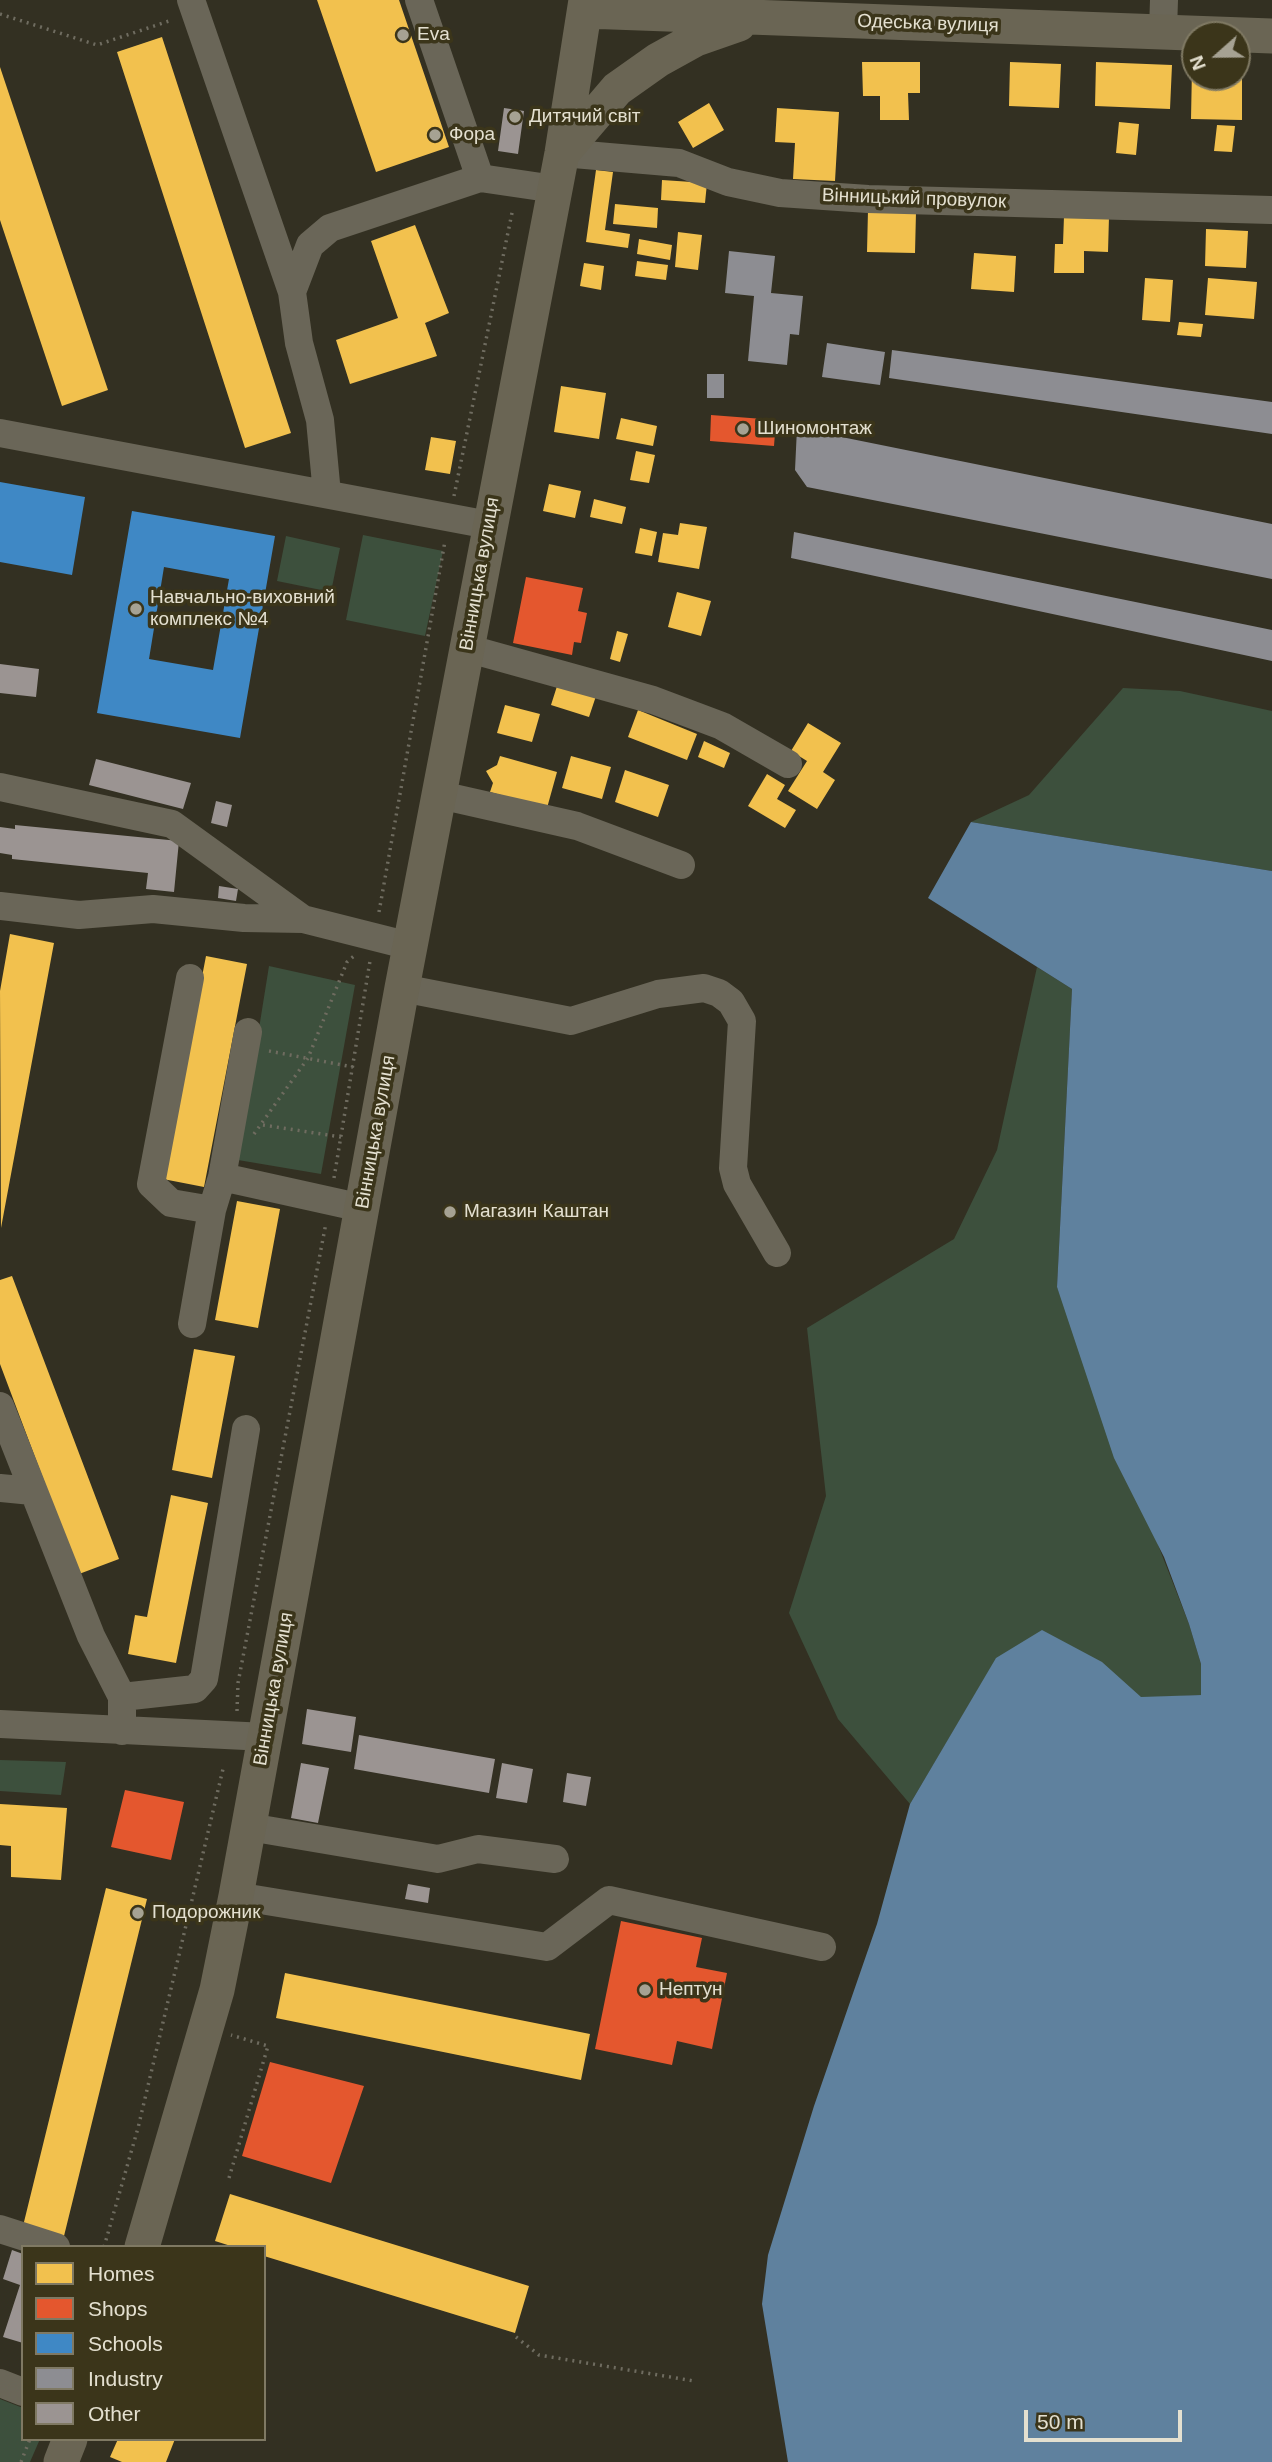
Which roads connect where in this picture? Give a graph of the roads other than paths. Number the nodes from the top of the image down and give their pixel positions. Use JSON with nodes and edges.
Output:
{"nodes":[{"id":1,"x":419,"y":0,"type":"edge"},
{"id":2,"x":585,"y":5,"type":"edge"},
{"id":3,"x":192,"y":6,"type":"edge"},
{"id":4,"x":638,"y":7,"type":"edge"},
{"id":5,"x":772,"y":12,"type":"edge"},
{"id":6,"x":881,"y":12,"type":"edge"},
{"id":7,"x":1164,"y":15,"type":"edge"},
{"id":8,"x":1272,"y":36,"type":"edge"},
{"id":9,"x":579,"y":46,"type":"junction"},
{"id":10,"x":658,"y":60,"type":"junction"},
{"id":11,"x":562,"y":153,"type":"junction"},
{"id":12,"x":480,"y":178,"type":"junction"},
{"id":13,"x":555,"y":189,"type":"junction"},
{"id":14,"x":1271,"y":210,"type":"edge"},
{"id":15,"x":292,"y":292,"type":"junction"},
{"id":16,"x":0,"y":433,"type":"edge"},
{"id":17,"x":327,"y":494,"type":"junction"},
{"id":18,"x":489,"y":525,"type":"junction"},
{"id":19,"x":466,"y":648,"type":"junction"},
{"id":20,"x":788,"y":764,"type":"dead end"},
{"id":21,"x":3,"y":784,"type":"edge"},
{"id":22,"x":440,"y":795,"type":"junction"},
{"id":23,"x":681,"y":865,"type":"dead end"},
{"id":24,"x":0,"y":906,"type":"edge"},
{"id":25,"x":303,"y":919,"type":"junction"},
{"id":26,"x":410,"y":946,"type":"junction"},
{"id":27,"x":190,"y":978,"type":"dead end"},
{"id":28,"x":402,"y":988,"type":"junction"},
{"id":29,"x":247,"y":1039,"type":"road end"},
{"id":30,"x":223,"y":1171,"type":"junction"},
{"id":31,"x":346,"y":1205,"type":"junction"},
{"id":32,"x":212,"y":1210,"type":"junction"},
{"id":33,"x":778,"y":1252,"type":"dead end"},
{"id":34,"x":192,"y":1324,"type":"dead end"},
{"id":35,"x":0,"y":1406,"type":"edge"},
{"id":36,"x":246,"y":1429,"type":"dead end"},
{"id":37,"x":0,"y":1488,"type":"edge"},
{"id":38,"x":32,"y":1491,"type":"junction"},
{"id":39,"x":122,"y":1697,"type":"junction"},
{"id":40,"x":0,"y":1724,"type":"edge"},
{"id":41,"x":122,"y":1731,"type":"junction"},
{"id":42,"x":266,"y":1737,"type":"junction"},
{"id":43,"x":248,"y":1827,"type":"junction"},
{"id":44,"x":555,"y":1859,"type":"dead end"},
{"id":45,"x":236,"y":1896,"type":"junction"},
{"id":46,"x":822,"y":1947,"type":"dead end"},
{"id":47,"x":0,"y":2229,"type":"edge"},
{"id":48,"x":50,"y":2245,"type":"edge"},
{"id":49,"x":143,"y":2245,"type":"edge"},
{"id":50,"x":0,"y":2383,"type":"edge"},
{"id":51,"x":21,"y":2391,"type":"edge"},
{"id":52,"x":69,"y":2441,"type":"edge"},
{"id":53,"x":61,"y":2462,"type":"edge"}],
"edges":[{"from":1,"to":12,"type":"street"},
{"from":2,"to":4,"type":"main road","name":"Одеська вулиця"},
{"from":2,"to":9,"type":"main road","name":"Вінницька вулиця"},
{"from":3,"to":15,"type":"street"},
{"from":4,"to":5,"type":"main road","name":"Одеська вулиця"},
{"from":5,"to":6,"type":"main road","name":"Одеська вулиця"},
{"from":5,"to":10,"type":"main road"},
{"from":6,"to":7,"type":"main road","name":"Одеська вулиця"},
{"from":7,"to":8,"type":"main road","name":"Одеська вулиця"},
{"from":9,"to":10,"type":"main road"},
{"from":9,"to":11,"type":"main road","name":"Вінницька вулиця"},
{"from":10,"to":11,"type":"main road"},
{"from":11,"to":13,"type":"main road","name":"Вінницька вулиця"},
{"from":11,"to":14,"type":"street","name":"Вінницький провулок"},
{"from":12,"to":13,"type":"street"},
{"from":12,"to":15,"type":"street"},
{"from":13,"to":18,"type":"main road","name":"Вінницька вулиця"},
{"from":15,"to":17,"type":"street"},
{"from":16,"to":17,"type":"street"},
{"from":17,"to":18,"type":"street"},
{"from":18,"to":19,"type":"main road","name":"Вінницька вулиця"},
{"from":19,"to":20,"type":"street"},
{"from":19,"to":22,"type":"main road","name":"Вінницька вулиця"},
{"from":21,"to":25,"type":"street"},
{"from":22,"to":23,"type":"street"},
{"from":22,"to":26,"type":"main road","name":"Вінницька вулиця"},
{"from":24,"to":25,"type":"street"},
{"from":25,"to":26,"type":"street"},
{"from":26,"to":28,"type":"main road","name":"Вінницька вулиця"},
{"from":27,"to":32,"type":"street"},
{"from":28,"to":31,"type":"main road","name":"Вінницька вулиця"},
{"from":28,"to":33,"type":"street"},
{"from":29,"to":30,"type":"street"},
{"from":30,"to":31,"type":"street"},
{"from":30,"to":32,"type":"street"},
{"from":31,"to":42,"type":"main road","name":"Вінницька вулиця"},
{"from":32,"to":34,"type":"street"},
{"from":35,"to":38,"type":"street"},
{"from":36,"to":39,"type":"street"},
{"from":37,"to":38,"type":"street"},
{"from":38,"to":39,"type":"street"},
{"from":39,"to":41,"type":"street"},
{"from":40,"to":41,"type":"street"},
{"from":41,"to":42,"type":"street"},
{"from":42,"to":43,"type":"main road","name":"Вінницька вулиця"},
{"from":43,"to":44,"type":"street"},
{"from":43,"to":45,"type":"main road","name":"Вінницька вулиця"},
{"from":45,"to":46,"type":"street"},
{"from":45,"to":49,"type":"main road","name":"Вінницька вулиця"},
{"from":47,"to":48,"type":"street"},
{"from":50,"to":51,"type":"street"},
{"from":52,"to":53,"type":"main road"}]}
